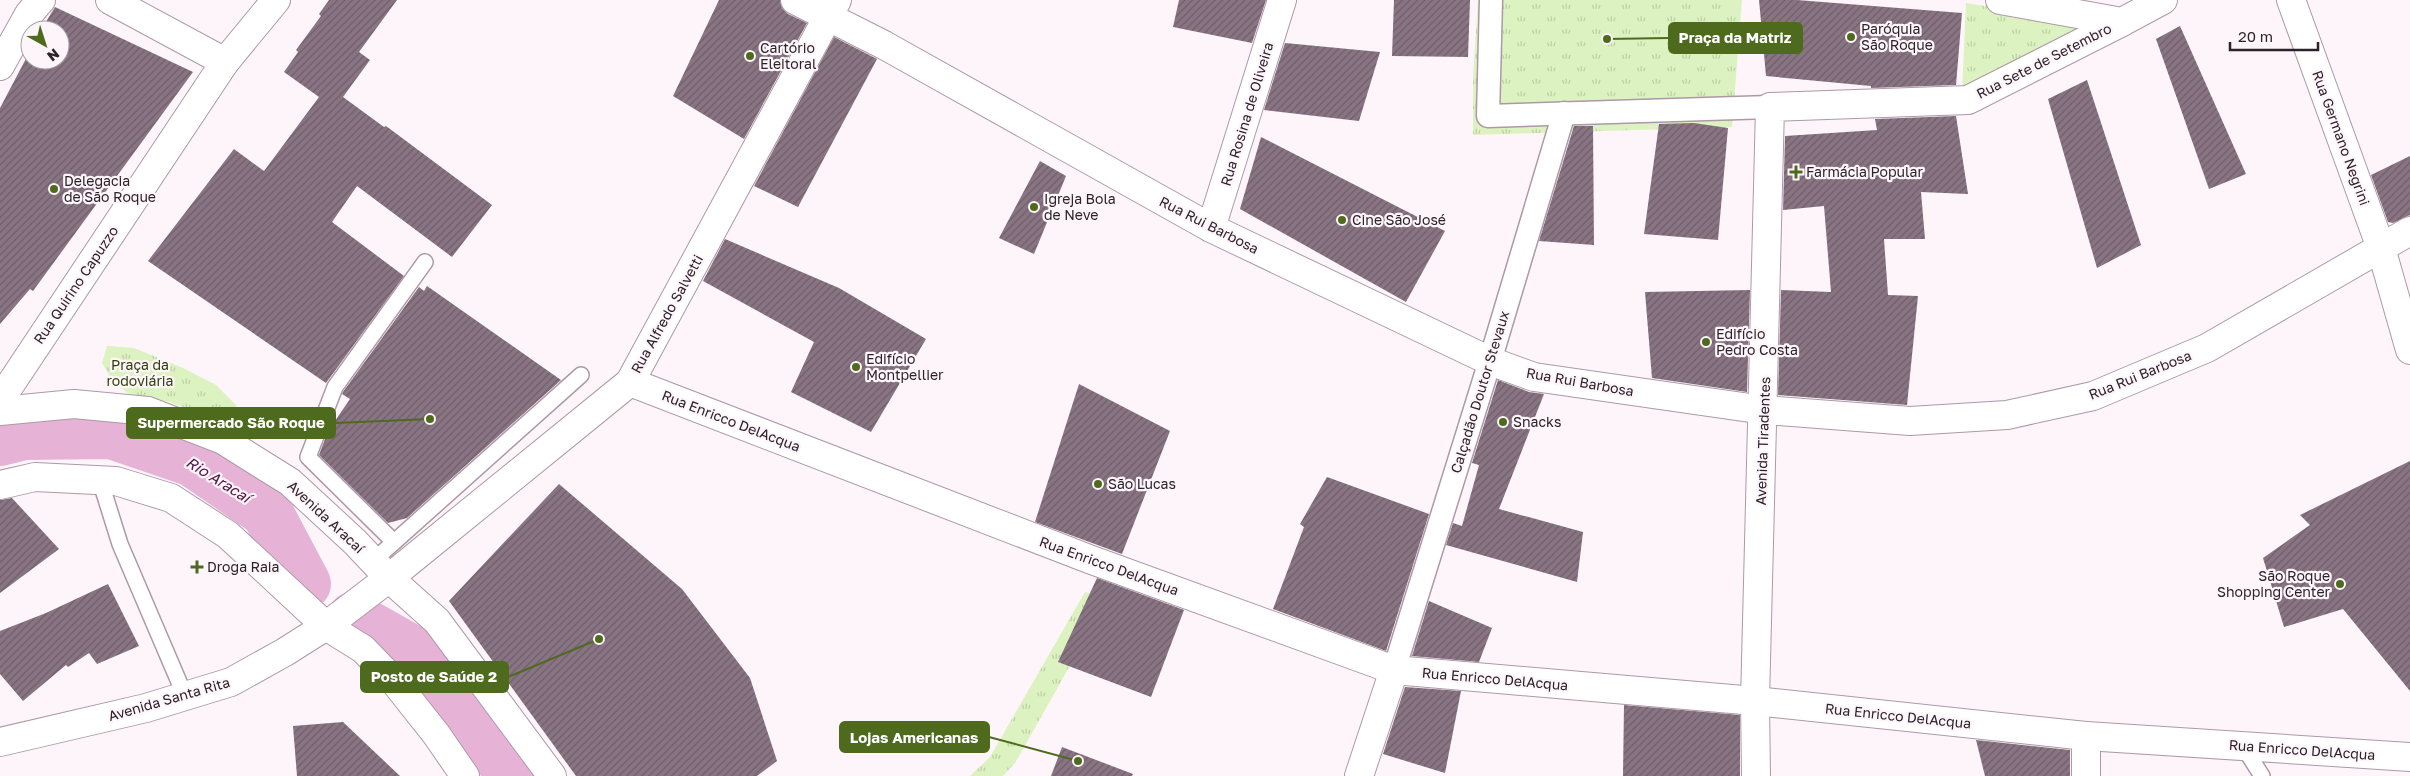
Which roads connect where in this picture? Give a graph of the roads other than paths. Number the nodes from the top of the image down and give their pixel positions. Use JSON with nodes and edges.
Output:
{"nodes":[{"id":1,"x":41,"y":0,"type":"edge"},
{"id":2,"x":110,"y":0,"type":"edge"},
{"id":3,"x":276,"y":0,"type":"edge"},
{"id":4,"x":795,"y":0,"type":"edge"},
{"id":5,"x":1282,"y":0,"type":"edge"},
{"id":6,"x":1491,"y":0,"type":"edge"},
{"id":7,"x":2000,"y":0,"type":"edge"},
{"id":8,"x":2163,"y":0,"type":"edge"},
{"id":9,"x":2291,"y":0,"type":"edge"},
{"id":10,"x":833,"y":8,"type":"edge"},
{"id":11,"x":2122,"y":22,"type":"junction"},
{"id":12,"x":225,"y":62,"type":"junction"},
{"id":13,"x":0,"y":66,"type":"edge"},
{"id":14,"x":1770,"y":107,"type":"junction"},
{"id":15,"x":1564,"y":114,"type":"junction"},
{"id":16,"x":1211,"y":228,"type":"junction"},
{"id":17,"x":2410,"y":231,"type":"edge"},
{"id":18,"x":2380,"y":248,"type":"junction"},
{"id":19,"x":425,"y":262,"type":"dead end"},
{"id":20,"x":2410,"y":350,"type":"edge"},
{"id":21,"x":1490,"y":361,"type":"junction"},
{"id":22,"x":581,"y":375,"type":"dead end"},
{"id":23,"x":630,"y":382,"type":"junction"},
{"id":24,"x":0,"y":400,"type":"edge"},
{"id":25,"x":0,"y":410,"type":"edge"},
{"id":26,"x":1764,"y":410,"type":"junction"},
{"id":27,"x":100,"y":480,"type":"junction"},
{"id":28,"x":0,"y":485,"type":"edge"},
{"id":29,"x":394,"y":542,"type":"junction"},
{"id":30,"x":380,"y":575,"type":"junction"},
{"id":31,"x":330,"y":623,"type":"junction"},
{"id":32,"x":1394,"y":670,"type":"junction"},
{"id":33,"x":186,"y":696,"type":"junction"},
{"id":34,"x":1755,"y":701,"type":"junction"},
{"id":35,"x":2086,"y":736,"type":"junction"},
{"id":36,"x":0,"y":742,"type":"edge"},
{"id":37,"x":2243,"y":746,"type":"junction"},
{"id":38,"x":2410,"y":757,"type":"edge"},
{"id":39,"x":465,"y":776,"type":"edge"},
{"id":40,"x":552,"y":776,"type":"edge"},
{"id":41,"x":1359,"y":776,"type":"edge"},
{"id":42,"x":1756,"y":776,"type":"edge"},
{"id":43,"x":2086,"y":776,"type":"edge"},
{"id":44,"x":2262,"y":776,"type":"edge"}],
"edges":[{"from":1,"to":13,"type":"street"},
{"from":2,"to":12,"type":"street"},
{"from":3,"to":12,"type":"street","name":"Rua Quirino Capuzzo"},
{"from":4,"to":10,"type":"street","name":"Rua Rui Barbosa"},
{"from":5,"to":16,"type":"street","name":"Rua Rosina de Oliveira"},
{"from":6,"to":15,"type":"street"},
{"from":7,"to":11,"type":"street"},
{"from":8,"to":11,"type":"street","name":"Rua Sete de Setembro"},
{"from":9,"to":18,"type":"street","name":"Rua Germano Negrini"},
{"from":10,"to":16,"type":"street","name":"Rua Rui Barbosa"},
{"from":10,"to":23,"type":"street","name":"Rua Alfredo Salvetti"},
{"from":11,"to":14,"type":"street","name":"Rua Sete de Setembro"},
{"from":12,"to":24,"type":"street","name":"Rua Quirino Capuzzo"},
{"from":14,"to":15,"type":"street"},
{"from":14,"to":26,"type":"street","name":"Avenida Tiradentes"},
{"from":15,"to":21,"type":"street","name":"Calçadão Doutor Stevaux"},
{"from":16,"to":21,"type":"street","name":"Rua Rui Barbosa"},
{"from":17,"to":18,"type":"street","name":"Rua Rui Barbosa"},
{"from":18,"to":20,"type":"street","name":"Rua Germano Negrini"},
{"from":18,"to":26,"type":"street","name":"Rua Rui Barbosa"},
{"from":19,"to":29,"type":"lane"},
{"from":21,"to":26,"type":"street","name":"Rua Rui Barbosa"},
{"from":21,"to":32,"type":"street","name":"Calçadão Doutor Stevaux"},
{"from":22,"to":29,"type":"lane"},
{"from":23,"to":30,"type":"street","name":"Rua Alfredo Salvetti"},
{"from":23,"to":32,"type":"street","name":"Rua Enricco DelAcqua"},
{"from":25,"to":30,"type":"street","name":"Avenida Aracaí"},
{"from":26,"to":34,"type":"street","name":"Avenida Tiradentes"},
{"from":27,"to":28,"type":"street"},
{"from":27,"to":31,"type":"street"},
{"from":27,"to":33,"type":"lane"},
{"from":29,"to":30,"type":"lane"},
{"from":30,"to":31,"type":"street","name":"Rua Alfredo Salvetti"},
{"from":30,"to":40,"type":"street","name":"Avenida Aracaí"},
{"from":31,"to":33,"type":"street","name":"Avenida Santa Rita"},
{"from":31,"to":39,"type":"street"},
{"from":32,"to":34,"type":"street","name":"Rua Enricco DelAcqua"},
{"from":32,"to":41,"type":"street"},
{"from":33,"to":36,"type":"street","name":"Avenida Santa Rita"},
{"from":34,"to":35,"type":"street","name":"Rua Enricco DelAcqua"},
{"from":34,"to":42,"type":"street","name":"Avenida Tiradentes"},
{"from":35,"to":37,"type":"street","name":"Rua Enricco DelAcqua"},
{"from":35,"to":43,"type":"street"},
{"from":37,"to":38,"type":"street","name":"Rua Enricco DelAcqua"},
{"from":37,"to":44,"type":"lane"}]}
